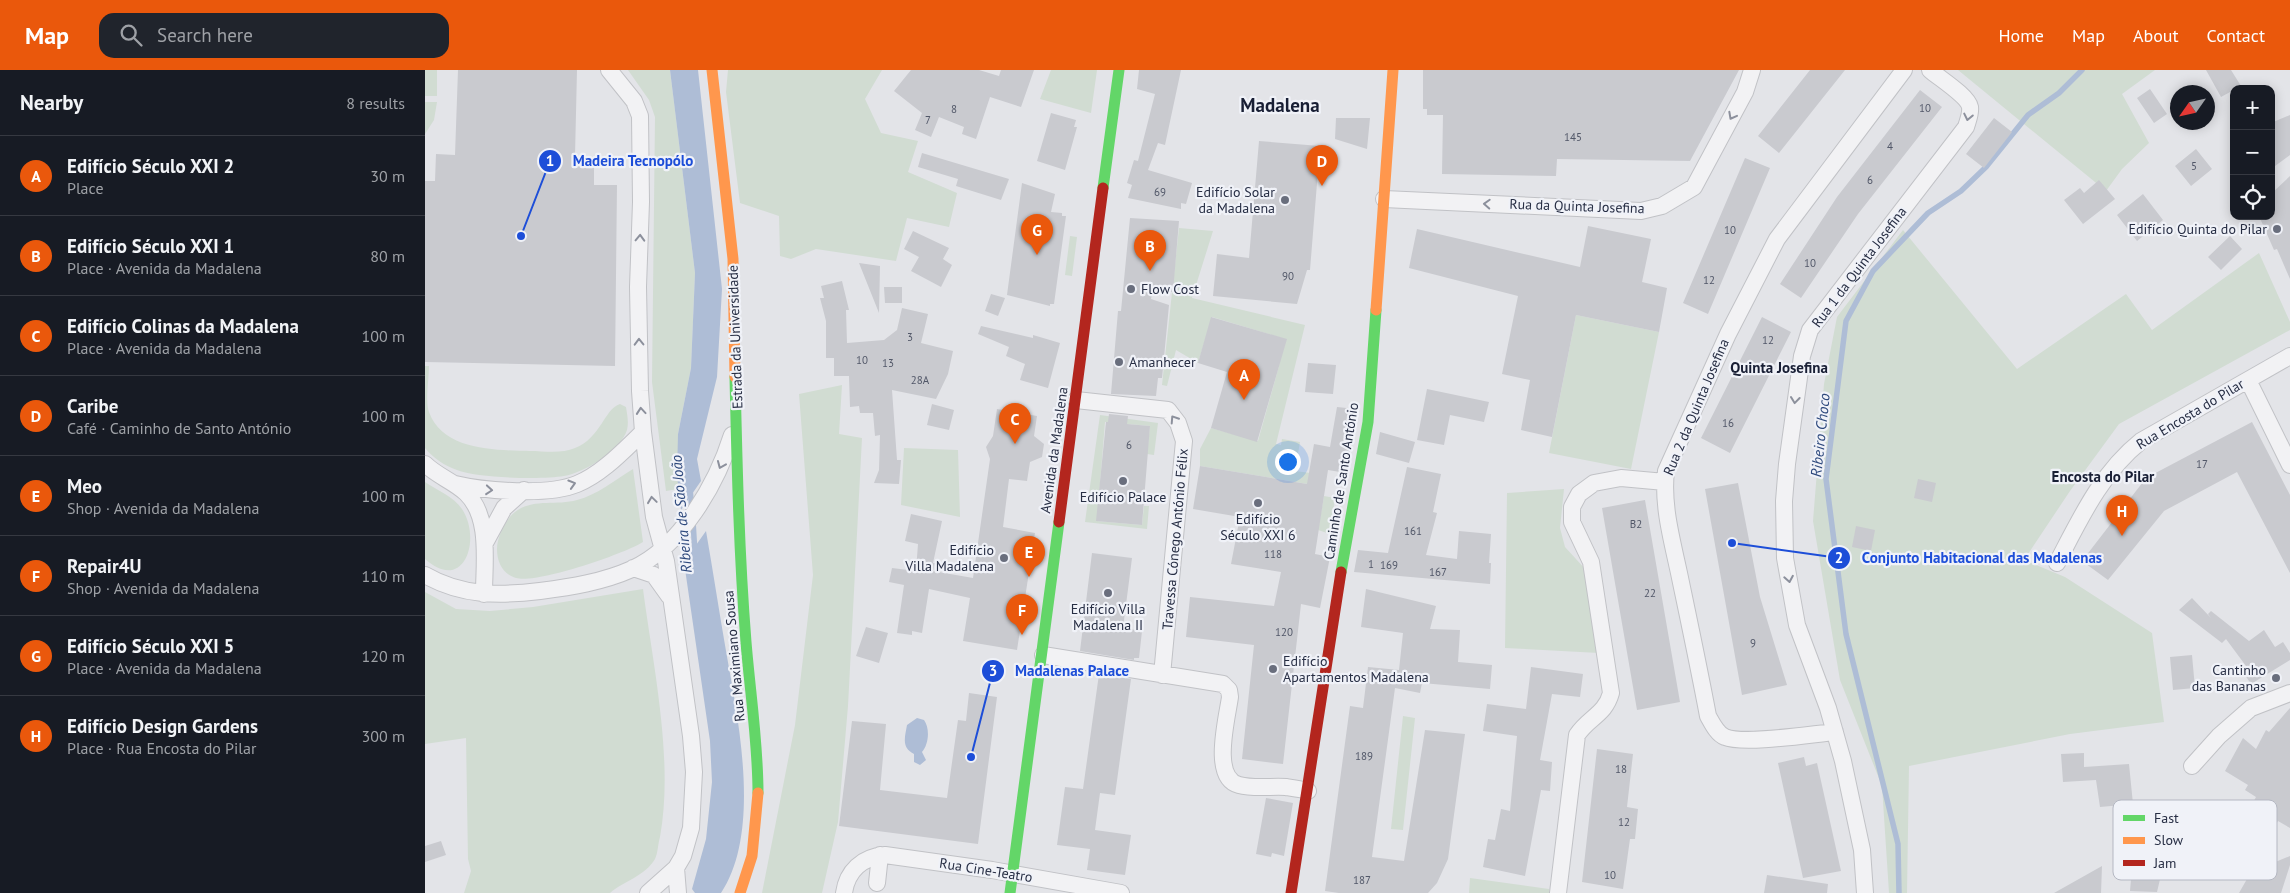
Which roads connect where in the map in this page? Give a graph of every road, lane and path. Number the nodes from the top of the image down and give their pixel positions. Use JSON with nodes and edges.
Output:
{"nodes":[{"id":1,"x":609,"y":70,"type":"edge"},
{"id":2,"x":712,"y":70,"type":"edge"},
{"id":3,"x":1119,"y":70,"type":"edge"},
{"id":4,"x":1393,"y":70,"type":"edge"},
{"id":5,"x":1752,"y":70,"type":"edge"},
{"id":6,"x":1904,"y":70,"type":"edge"},
{"id":7,"x":1930,"y":70,"type":"edge"},
{"id":8,"x":1384,"y":199,"type":"junction"},
{"id":9,"x":2290,"y":356,"type":"edge"},
{"id":10,"x":2247,"y":380,"type":"junction"},
{"id":11,"x":1076,"y":400,"type":"junction"},
{"id":12,"x":737,"y":419,"type":"junction"},
{"id":13,"x":643,"y":432,"type":"junction"},
{"id":14,"x":425,"y":464,"type":"edge"},
{"id":15,"x":2290,"y":465,"type":"edge"},
{"id":16,"x":1665,"y":482,"type":"junction"},
{"id":17,"x":455,"y":484,"type":"junction"},
{"id":18,"x":524,"y":490,"type":"junction"},
{"id":19,"x":485,"y":543,"type":"junction"},
{"id":20,"x":664,"y":547,"type":"junction"},
{"id":21,"x":2057,"y":564,"type":"dead end"},
{"id":22,"x":633,"y":568,"type":"junction"},
{"id":23,"x":425,"y":575,"type":"edge"},
{"id":24,"x":484,"y":594,"type":"junction"},
{"id":25,"x":671,"y":599,"type":"junction"},
{"id":26,"x":1043,"y":656,"type":"junction"},
{"id":27,"x":1162,"y":674,"type":"junction"},
{"id":28,"x":2290,"y":693,"type":"edge"},
{"id":29,"x":1835,"y":732,"type":"junction"},
{"id":30,"x":2192,"y":766,"type":"dead end"},
{"id":31,"x":1308,"y":791,"type":"junction"},
{"id":32,"x":880,"y":855,"type":"junction"},
{"id":33,"x":677,"y":868,"type":"junction"},
{"id":34,"x":1013,"y":874,"type":"junction"},
{"id":35,"x":877,"y":883,"type":"dead end"},
{"id":36,"x":740,"y":891,"type":"edge"},
{"id":37,"x":648,"y":893,"type":"edge"},
{"id":38,"x":678,"y":893,"type":"edge"},
{"id":39,"x":844,"y":893,"type":"edge"},
{"id":40,"x":1010,"y":893,"type":"edge"},
{"id":41,"x":1121,"y":893,"type":"edge"},
{"id":42,"x":1291,"y":893,"type":"edge"},
{"id":43,"x":1559,"y":893,"type":"edge"},
{"id":44,"x":1865,"y":893,"type":"edge"}],
"edges":[{"from":13,"to":1,"type":"street","one_way":true},
{"from":2,"to":12,"type":"street","name":"Estrada da Universidade"},
{"from":3,"to":11,"type":"street","name":"Avenida da Madalena"},
{"from":4,"to":8,"type":"street","name":"Caminho de Santo António"},
{"from":5,"to":8,"type":"street","name":"Rua da Quinta Josefina","one_way":true},
{"from":6,"to":16,"type":"street","name":"Rua 2 da Quinta Josefina"},
{"from":7,"to":29,"type":"street","name":"Rua 1 da Quinta Josefina","one_way":true},
{"from":8,"to":31,"type":"street","name":"Caminho de Santo António"},
{"from":9,"to":10,"type":"street","name":"Rua Encosta do Pilar"},
{"from":10,"to":15,"type":"street"},
{"from":10,"to":21,"type":"street","name":"Rua Encosta do Pilar"},
{"from":11,"to":26,"type":"street","name":"Avenida da Madalena"},
{"from":27,"to":11,"type":"street","name":"Travessa Cónego António Félix","one_way":true},
{"from":12,"to":20,"type":"street","name":"Estrada da Universidade","one_way":true},
{"from":12,"to":36,"type":"street","name":"Rua Maximiano Sousa"},
{"from":18,"to":13,"type":"street","one_way":true},
{"from":20,"to":13,"type":"street","one_way":true},
{"from":14,"to":17,"type":"street"},
{"from":16,"to":29,"type":"street","name":"Rua 2 da Quinta Josefina"},
{"from":16,"to":43,"type":"street"},
{"from":17,"to":18,"type":"street","one_way":true},
{"from":17,"to":19,"type":"street"},
{"from":18,"to":19,"type":"street"},
{"from":19,"to":24,"type":"street"},
{"from":20,"to":22,"type":"street","name":"Estrada da Universidade"},
{"from":20,"to":25,"type":"street"},
{"from":22,"to":24,"type":"street","name":"Estrada da Universidade"},
{"from":22,"to":25,"type":"street"},
{"from":23,"to":24,"type":"street","name":"Estrada da Universidade"},
{"from":25,"to":33,"type":"street"},
{"from":26,"to":27,"type":"street"},
{"from":26,"to":34,"type":"street","name":"Avenida da Madalena"},
{"from":27,"to":31,"type":"street"},
{"from":28,"to":30,"type":"street"},
{"from":29,"to":44,"type":"street","name":"Rua 1 da Quinta Josefina"},
{"from":31,"to":42,"type":"street","name":"Caminho de Santo António"},
{"from":32,"to":34,"type":"street","name":"Rua Cine-Teatro"},
{"from":32,"to":35,"type":"street"},
{"from":32,"to":39,"type":"street"},
{"from":33,"to":37,"type":"street"},
{"from":33,"to":38,"type":"street"},
{"from":34,"to":40,"type":"street","name":"Avenida da Madalena"},
{"from":34,"to":41,"type":"street","name":"Rua Cine-Teatro"}]}
